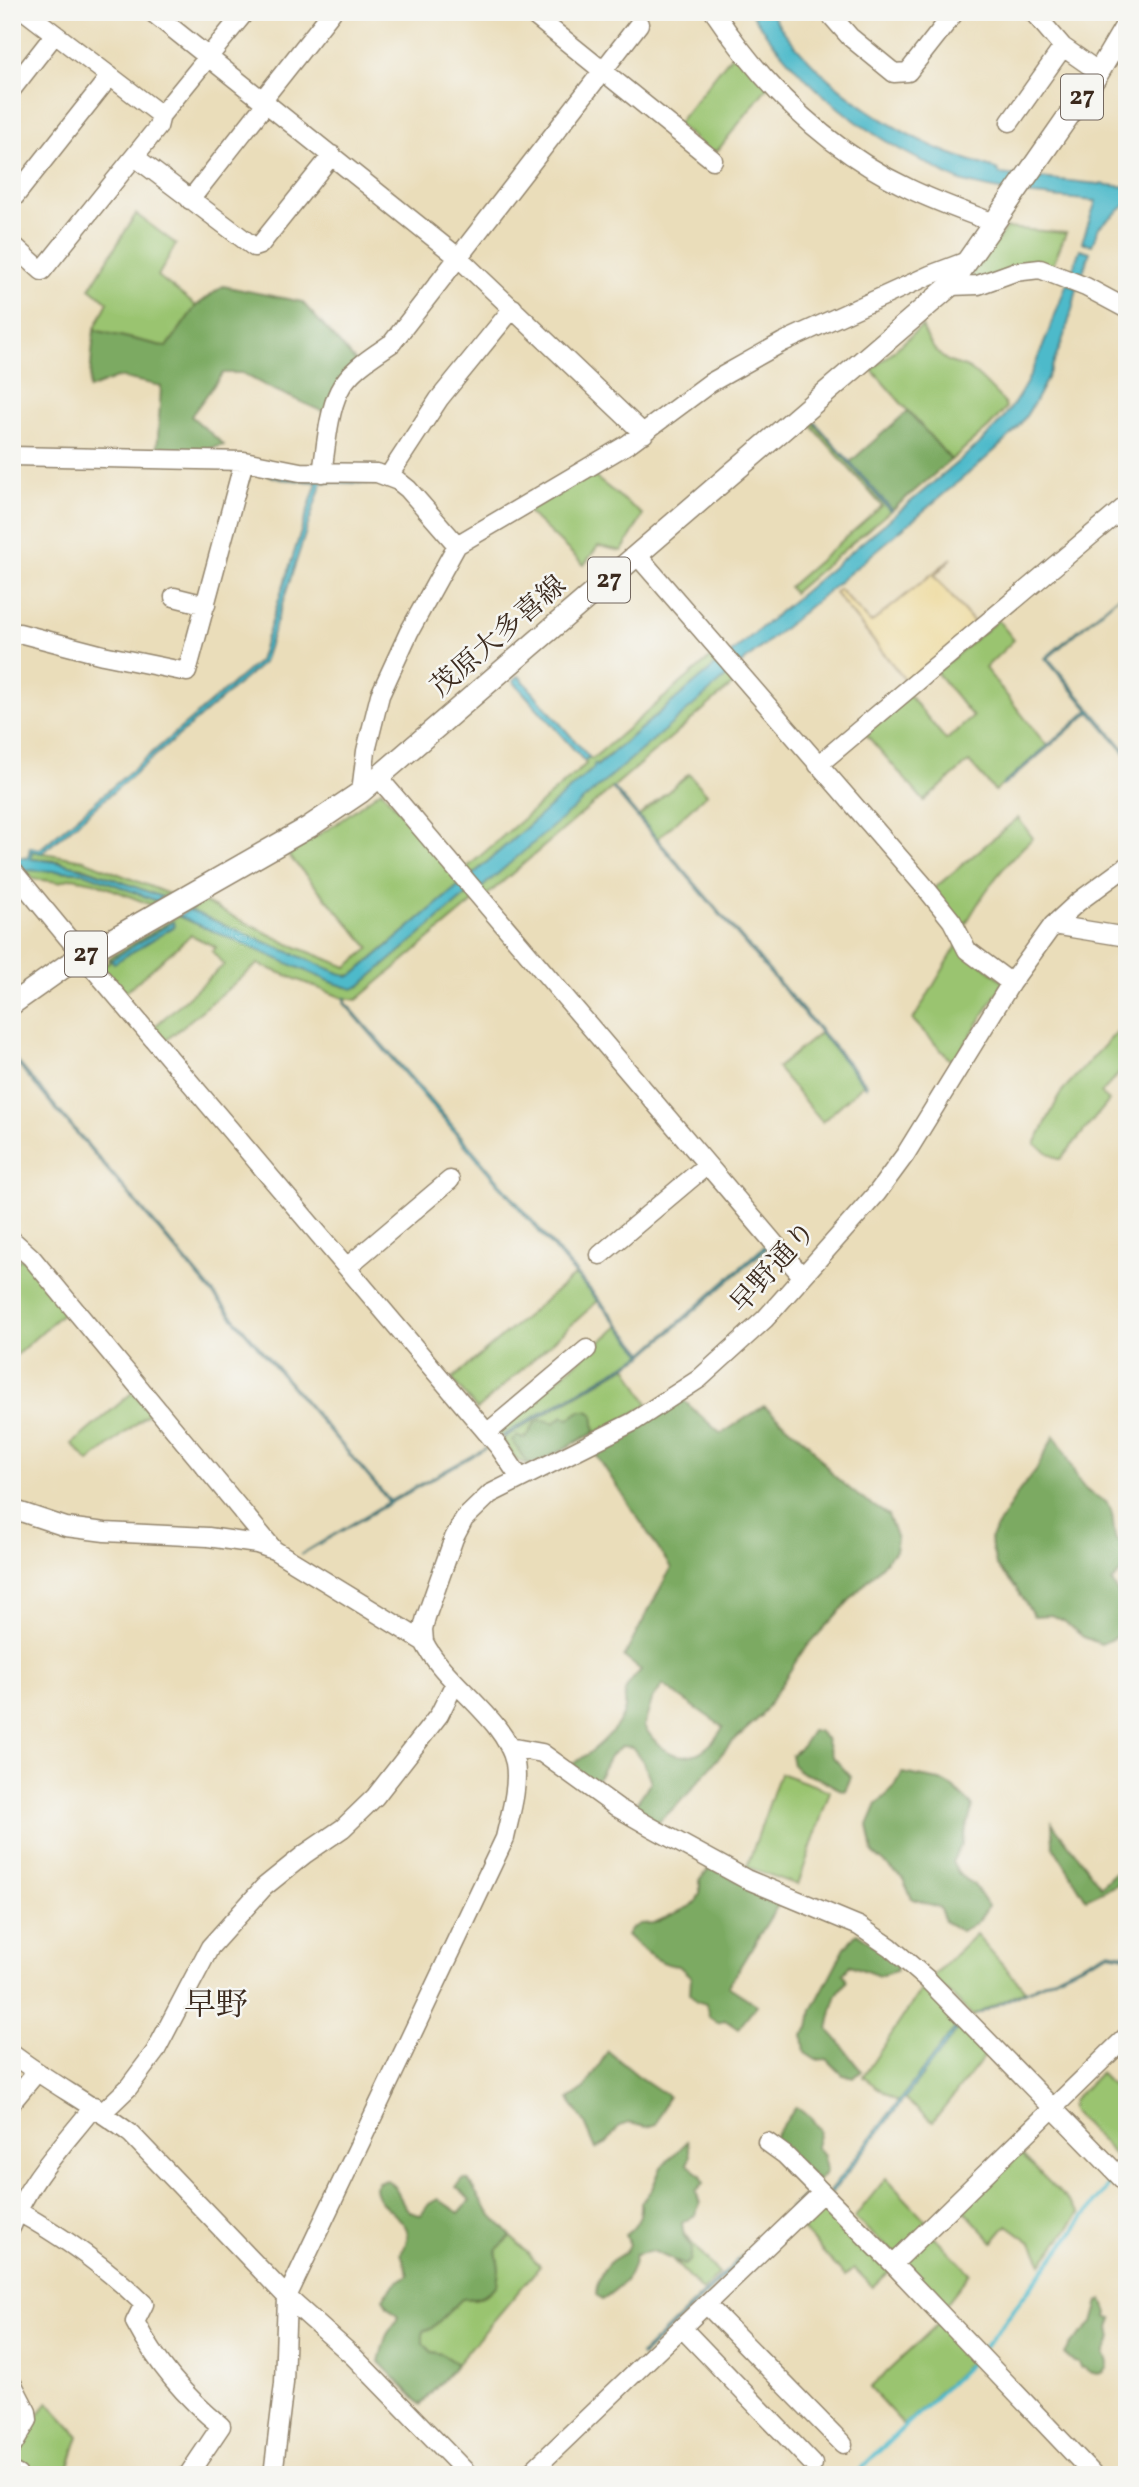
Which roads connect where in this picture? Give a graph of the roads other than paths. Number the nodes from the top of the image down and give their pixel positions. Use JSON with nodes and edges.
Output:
{"nodes":[{"id":1,"x":152,"y":12,"type":"edge"},
{"id":2,"x":245,"y":12,"type":"edge"},
{"id":3,"x":332,"y":12,"type":"edge"},
{"id":4,"x":715,"y":12,"type":"edge"},
{"id":5,"x":828,"y":12,"type":"edge"},
{"id":6,"x":955,"y":12,"type":"edge"},
{"id":7,"x":1034,"y":12,"type":"edge"},
{"id":8,"x":32,"y":14,"type":"edge"},
{"id":9,"x":1127,"y":15,"type":"edge"},
{"id":10,"x":542,"y":16,"type":"edge"},
{"id":11,"x":639,"y":24,"type":"dead end"},
{"id":12,"x":1122,"y":31,"type":"edge"},
{"id":13,"x":55,"y":34,"type":"junction"},
{"id":14,"x":1063,"y":47,"type":"junction"},
{"id":15,"x":208,"y":56,"type":"junction"},
{"id":16,"x":603,"y":71,"type":"junction"},
{"id":17,"x":1099,"y":72,"type":"junction"},
{"id":18,"x":110,"y":76,"type":"junction"},
{"id":19,"x":12,"y":89,"type":"edge"},
{"id":20,"x":265,"y":100,"type":"junction"},
{"id":21,"x":160,"y":115,"type":"junction"},
{"id":22,"x":1010,"y":122,"type":"dead end"},
{"id":23,"x":332,"y":155,"type":"junction"},
{"id":24,"x":135,"y":157,"type":"junction"},
{"id":25,"x":713,"y":160,"type":"dead end"},
{"id":26,"x":12,"y":200,"type":"edge"},
{"id":27,"x":190,"y":200,"type":"junction"},
{"id":28,"x":996,"y":219,"type":"junction"},
{"id":29,"x":12,"y":244,"type":"edge"},
{"id":30,"x":459,"y":258,"type":"junction"},
{"id":31,"x":967,"y":261,"type":"junction"},
{"id":32,"x":950,"y":286,"type":"junction"},
{"id":33,"x":513,"y":308,"type":"junction"},
{"id":34,"x":1127,"y":309,"type":"edge"},
{"id":35,"x":643,"y":434,"type":"junction"},
{"id":36,"x":12,"y":456,"type":"edge"},
{"id":37,"x":244,"y":461,"type":"junction"},
{"id":38,"x":322,"y":473,"type":"junction"},
{"id":39,"x":388,"y":477,"type":"junction"},
{"id":40,"x":1127,"y":505,"type":"edge"},
{"id":41,"x":457,"y":545,"type":"junction"},
{"id":42,"x":638,"y":555,"type":"junction"},
{"id":43,"x":174,"y":597,"type":"dead end"},
{"id":44,"x":206,"y":605,"type":"junction"},
{"id":45,"x":12,"y":636,"type":"edge"},
{"id":46,"x":818,"y":765,"type":"junction"},
{"id":47,"x":378,"y":777,"type":"junction"},
{"id":48,"x":361,"y":792,"type":"junction"},
{"id":49,"x":1127,"y":866,"type":"edge"},
{"id":50,"x":13,"y":870,"type":"edge"},
{"id":51,"x":1053,"y":925,"type":"junction"},
{"id":52,"x":1127,"y":937,"type":"edge"},
{"id":53,"x":83,"y":956,"type":"junction"},
{"id":54,"x":1011,"y":983,"type":"junction"},
{"id":55,"x":12,"y":1004,"type":"edge"},
{"id":56,"x":707,"y":1165,"type":"junction"},
{"id":57,"x":450,"y":1180,"type":"dead end"},
{"id":58,"x":15,"y":1249,"type":"edge"},
{"id":59,"x":600,"y":1255,"type":"dead end"},
{"id":60,"x":347,"y":1268,"type":"junction"},
{"id":61,"x":802,"y":1276,"type":"junction"},
{"id":62,"x":587,"y":1349,"type":"dead end"},
{"id":63,"x":487,"y":1433,"type":"junction"},
{"id":64,"x":520,"y":1478,"type":"junction"},
{"id":65,"x":12,"y":1509,"type":"edge"},
{"id":66,"x":274,"y":1550,"type":"junction"},
{"id":67,"x":424,"y":1642,"type":"junction"},
{"id":68,"x":455,"y":1683,"type":"junction"},
{"id":69,"x":509,"y":1747,"type":"junction"},
{"id":70,"x":1127,"y":2036,"type":"edge"},
{"id":71,"x":12,"y":2054,"type":"edge"},
{"id":72,"x":37,"y":2072,"type":"junction"},
{"id":73,"x":12,"y":2102,"type":"edge"},
{"id":74,"x":1053,"y":2108,"type":"junction"},
{"id":75,"x":98,"y":2109,"type":"junction"},
{"id":76,"x":767,"y":2142,"type":"dead end"},
{"id":77,"x":1127,"y":2184,"type":"edge"},
{"id":78,"x":822,"y":2193,"type":"junction"},
{"id":79,"x":15,"y":2218,"type":"edge"},
{"id":80,"x":893,"y":2264,"type":"junction"},
{"id":81,"x":287,"y":2297,"type":"junction"},
{"id":82,"x":706,"y":2304,"type":"junction"},
{"id":83,"x":682,"y":2328,"type":"junction"},
{"id":84,"x":12,"y":2383,"type":"edge"},
{"id":85,"x":842,"y":2444,"type":"dead end"},
{"id":86,"x":12,"y":2447,"type":"edge"},
{"id":87,"x":813,"y":2464,"type":"dead end"},
{"id":88,"x":12,"y":2472,"type":"edge"},
{"id":89,"x":18,"y":2475,"type":"edge"},
{"id":90,"x":188,"y":2475,"type":"edge"},
{"id":91,"x":272,"y":2475,"type":"edge"},
{"id":92,"x":469,"y":2475,"type":"edge"},
{"id":93,"x":528,"y":2475,"type":"edge"},
{"id":94,"x":1094,"y":2475,"type":"edge"}],
"edges":[{"from":1,"to":15,"type":"street"},
{"from":2,"to":15,"type":"street"},
{"from":3,"to":20,"type":"street"},
{"from":4,"to":28,"type":"street"},
{"from":5,"to":6,"type":"street"},
{"from":7,"to":14,"type":"street"},
{"from":8,"to":13,"type":"street"},
{"from":9,"to":12,"type":"main road","number":"27"},
{"from":10,"to":16,"type":"street"},
{"from":11,"to":16,"type":"street"},
{"from":12,"to":17,"type":"main road","number":"27"},
{"from":13,"to":18,"type":"street"},
{"from":13,"to":19,"type":"street"},
{"from":14,"to":17,"type":"street"},
{"from":14,"to":22,"type":"street"},
{"from":15,"to":20,"type":"street"},
{"from":15,"to":21,"type":"street"},
{"from":16,"to":25,"type":"street"},
{"from":16,"to":30,"type":"street"},
{"from":17,"to":28,"type":"main road","number":"27"},
{"from":18,"to":21,"type":"street"},
{"from":18,"to":26,"type":"street"},
{"from":20,"to":23,"type":"street"},
{"from":20,"to":27,"type":"street"},
{"from":21,"to":24,"type":"street"},
{"from":23,"to":27,"type":"street"},
{"from":23,"to":30,"type":"street"},
{"from":24,"to":27,"type":"street"},
{"from":24,"to":29,"type":"street"},
{"from":28,"to":31,"type":"main road","name":"茂原大多喜線","number":"27"},
{"from":30,"to":33,"type":"street"},
{"from":30,"to":38,"type":"street"},
{"from":31,"to":32,"type":"main road","name":"茂原大多喜線","number":"27"},
{"from":31,"to":35,"type":"street"},
{"from":32,"to":34,"type":"street"},
{"from":32,"to":42,"type":"main road","name":"茂原大多喜線","number":"27"},
{"from":33,"to":35,"type":"street"},
{"from":33,"to":39,"type":"street"},
{"from":35,"to":41,"type":"street"},
{"from":36,"to":37,"type":"street"},
{"from":37,"to":38,"type":"street"},
{"from":37,"to":44,"type":"street"},
{"from":38,"to":39,"type":"street"},
{"from":39,"to":41,"type":"street"},
{"from":40,"to":46,"type":"street"},
{"from":41,"to":48,"type":"street"},
{"from":42,"to":46,"type":"street"},
{"from":42,"to":47,"type":"main road","name":"茂原大多喜線","number":"27"},
{"from":43,"to":44,"type":"street"},
{"from":44,"to":45,"type":"street"},
{"from":46,"to":54,"type":"street"},
{"from":47,"to":48,"type":"main road","name":"茂原大多喜線","number":"27"},
{"from":47,"to":56,"type":"street"},
{"from":48,"to":53,"type":"main road","name":"茂原大多喜線","number":"27"},
{"from":49,"to":51,"type":"street","name":"早野通り"},
{"from":50,"to":53,"type":"street"},
{"from":51,"to":52,"type":"street"},
{"from":51,"to":54,"type":"street","name":"早野通り"},
{"from":53,"to":55,"type":"main road","name":"茂原大多喜線","number":"27"},
{"from":53,"to":60,"type":"street"},
{"from":54,"to":61,"type":"street","name":"早野通り"},
{"from":56,"to":59,"type":"street"},
{"from":56,"to":61,"type":"street"},
{"from":57,"to":60,"type":"street"},
{"from":58,"to":66,"type":"street"},
{"from":60,"to":63,"type":"street"},
{"from":61,"to":64,"type":"street","name":"早野通り"},
{"from":62,"to":63,"type":"street"},
{"from":63,"to":64,"type":"street"},
{"from":64,"to":67,"type":"street","name":"早野通り"},
{"from":65,"to":66,"type":"street"},
{"from":66,"to":67,"type":"street"},
{"from":67,"to":68,"type":"street"},
{"from":68,"to":69,"type":"street"},
{"from":68,"to":75,"type":"street"},
{"from":69,"to":74,"type":"street"},
{"from":69,"to":81,"type":"street"},
{"from":70,"to":74,"type":"street"},
{"from":71,"to":72,"type":"street"},
{"from":72,"to":73,"type":"street"},
{"from":72,"to":75,"type":"street"},
{"from":74,"to":77,"type":"street"},
{"from":74,"to":80,"type":"street"},
{"from":75,"to":79,"type":"street"},
{"from":75,"to":81,"type":"street"},
{"from":76,"to":78,"type":"street"},
{"from":78,"to":80,"type":"street"},
{"from":78,"to":82,"type":"street"},
{"from":79,"to":90,"type":"street"},
{"from":80,"to":94,"type":"street"},
{"from":81,"to":91,"type":"street"},
{"from":81,"to":92,"type":"street"},
{"from":82,"to":83,"type":"street"},
{"from":82,"to":85,"type":"street"},
{"from":83,"to":87,"type":"street"},
{"from":83,"to":93,"type":"street"},
{"from":84,"to":86,"type":"street"},
{"from":88,"to":89,"type":"street"}]}
